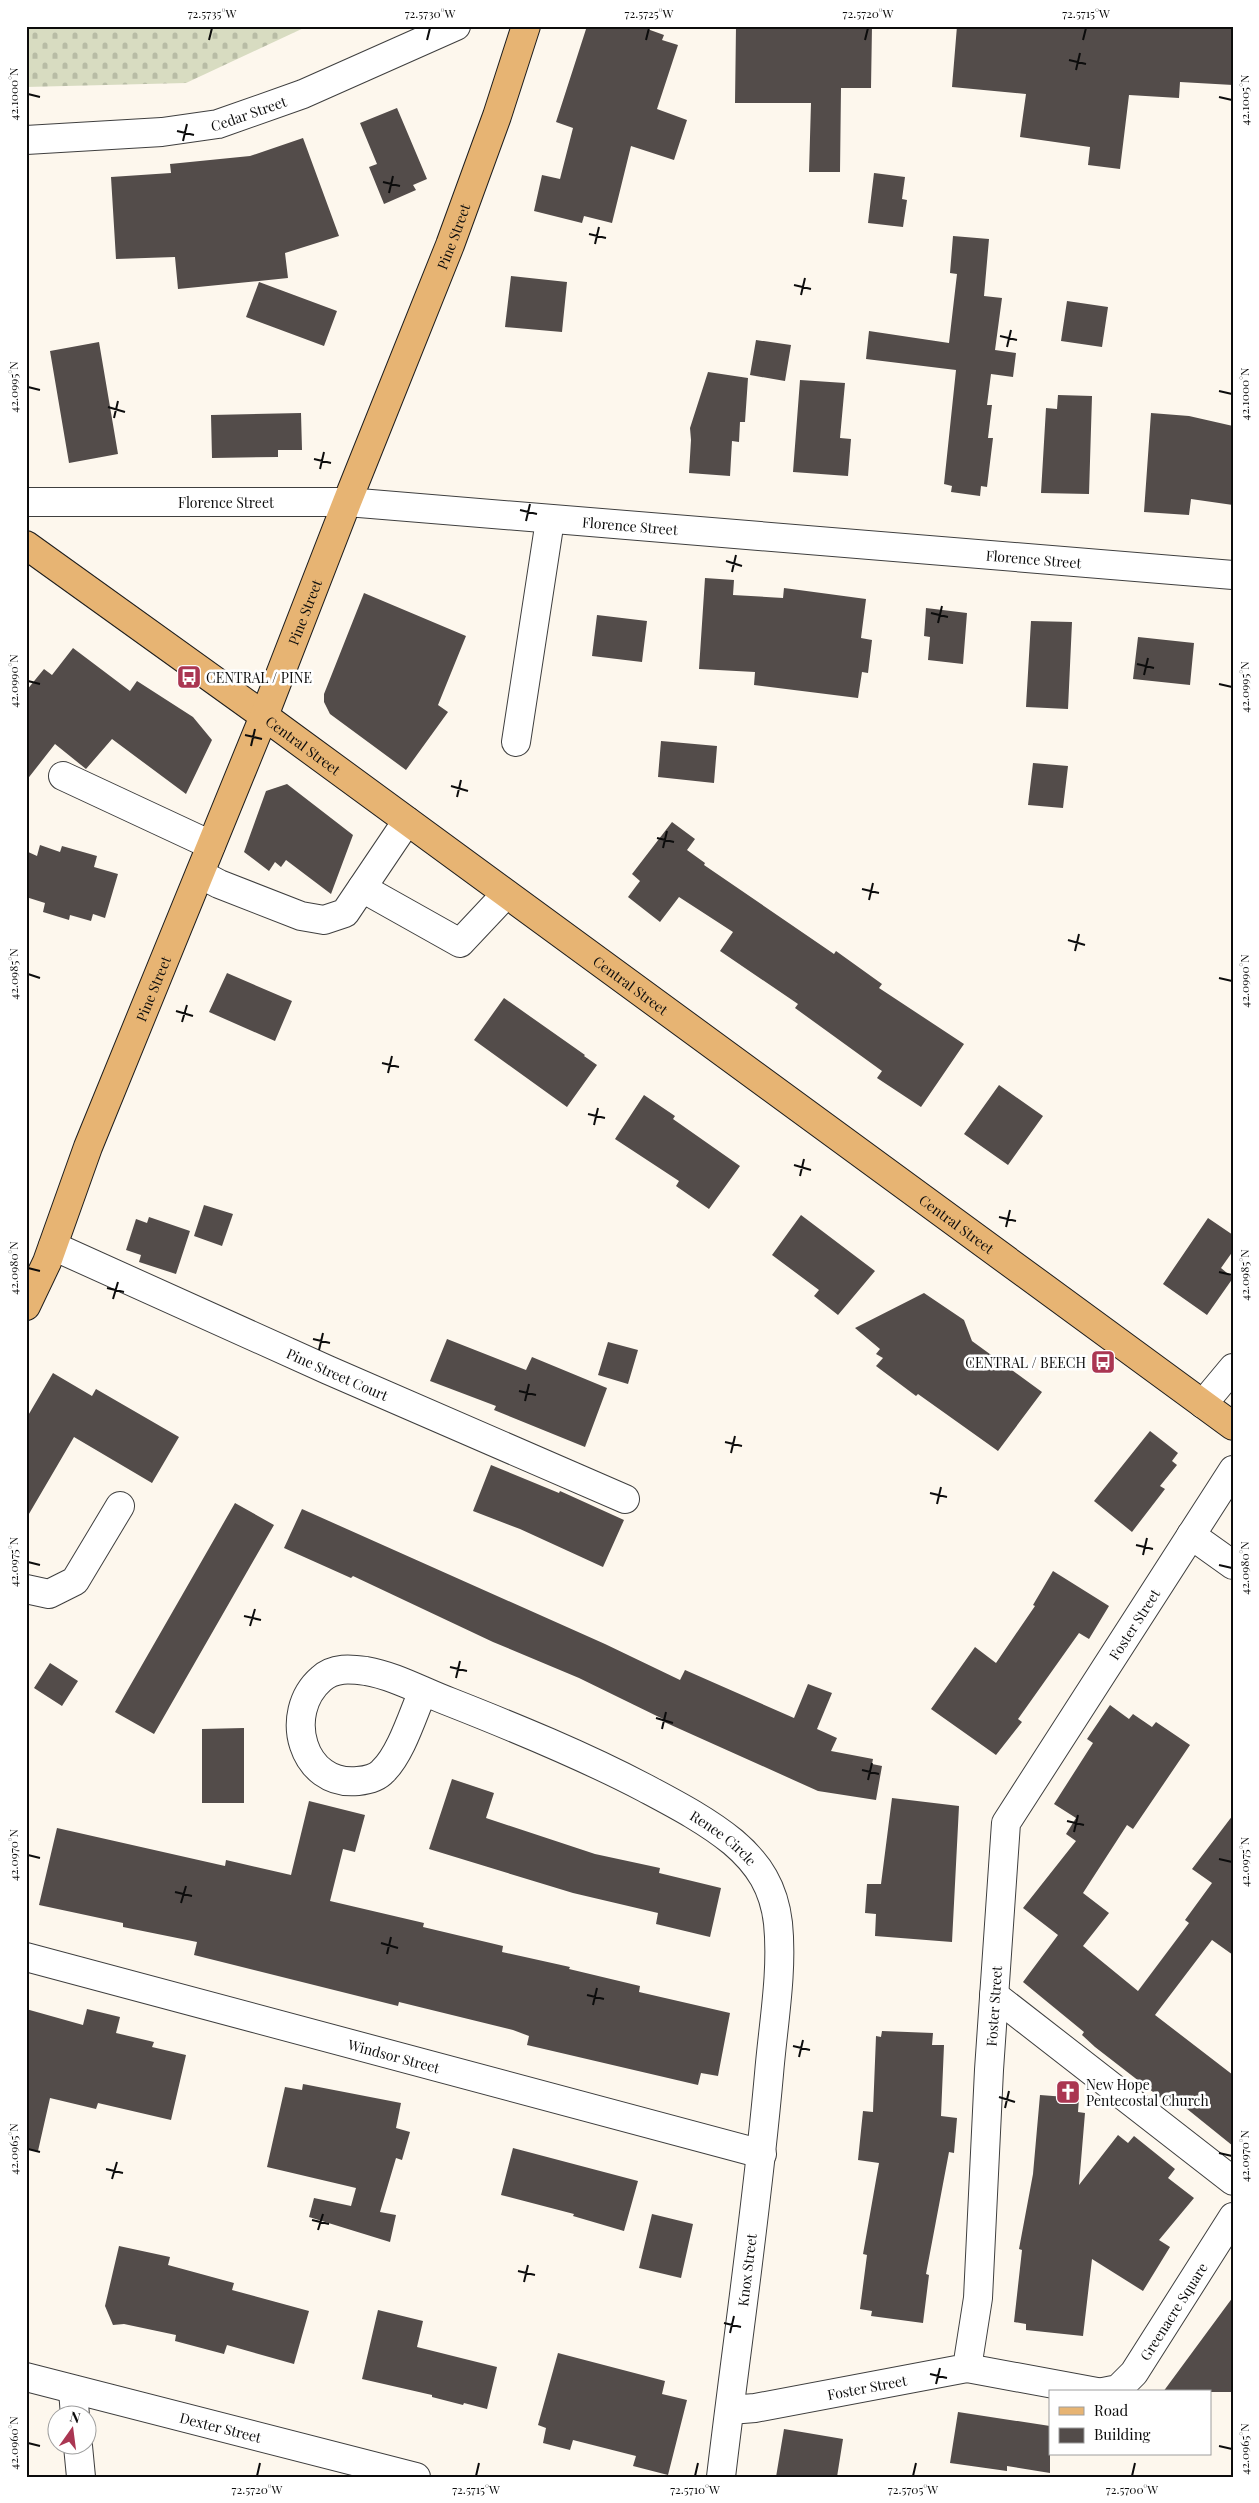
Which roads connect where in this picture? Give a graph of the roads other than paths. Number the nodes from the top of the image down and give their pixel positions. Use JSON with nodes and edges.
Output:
{"nodes":[{"id":1,"x":456,"y":26,"type":"edge"},
{"id":2,"x":526,"y":26,"type":"edge"},
{"id":3,"x":26,"y":140,"type":"edge"},
{"id":4,"x":26,"y":502,"type":"edge"},
{"id":5,"x":347,"y":502,"type":"junction"},
{"id":6,"x":550,"y":520,"type":"junction"},
{"id":7,"x":26,"y":545,"type":"edge"},
{"id":8,"x":1233,"y":576,"type":"edge"},
{"id":9,"x":264,"y":716,"type":"junction"},
{"id":10,"x":516,"y":742,"type":"dead end"},
{"id":11,"x":63,"y":776,"type":"dead end"},
{"id":12,"x":407,"y":821,"type":"junction"},
{"id":13,"x":212,"y":845,"type":"junction"},
{"id":14,"x":200,"y":874,"type":"junction"},
{"id":15,"x":362,"y":888,"type":"junction"},
{"id":16,"x":506,"y":894,"type":"junction"},
{"id":17,"x":53,"y":1246,"type":"junction"},
{"id":18,"x":26,"y":1306,"type":"edge"},
{"id":19,"x":1233,"y":1368,"type":"edge"},
{"id":20,"x":1203,"y":1404,"type":"junction"},
{"id":21,"x":1233,"y":1426,"type":"edge"},
{"id":22,"x":1233,"y":1470,"type":"edge"},
{"id":23,"x":625,"y":1499,"type":"dead end"},
{"id":24,"x":120,"y":1506,"type":"dead end"},
{"id":25,"x":1191,"y":1535,"type":"junction"},
{"id":26,"x":1233,"y":1565,"type":"edge"},
{"id":27,"x":26,"y":1589,"type":"edge"},
{"id":28,"x":423,"y":1691,"type":"junction"},
{"id":29,"x":26,"y":1957,"type":"edge"},
{"id":30,"x":994,"y":1995,"type":"junction"},
{"id":31,"x":762,"y":2154,"type":"junction"},
{"id":32,"x":1233,"y":2181,"type":"edge"},
{"id":33,"x":1233,"y":2217,"type":"edge"},
{"id":34,"x":967,"y":2368,"type":"junction"},
{"id":35,"x":26,"y":2377,"type":"edge"},
{"id":36,"x":1086,"y":2390,"type":"edge"},
{"id":37,"x":1113,"y":2390,"type":"edge"},
{"id":38,"x":74,"y":2403,"type":"edge"},
{"id":39,"x":730,"y":2410,"type":"junction"},
{"id":40,"x":79,"y":2456,"type":"edge"},
{"id":41,"x":81,"y":2477,"type":"edge"},
{"id":42,"x":416,"y":2477,"type":"edge"},
{"id":43,"x":722,"y":2477,"type":"edge"}],
"edges":[{"from":1,"to":3,"type":"street","name":"Cedar Street"},
{"from":2,"to":5,"type":"main road","name":"Pine Street"},
{"from":4,"to":5,"type":"street","name":"Florence Street"},
{"from":5,"to":6,"type":"street","name":"Florence Street"},
{"from":5,"to":9,"type":"main road","name":"Pine Street"},
{"from":6,"to":8,"type":"street","name":"Florence Street"},
{"from":6,"to":10,"type":"street"},
{"from":7,"to":9,"type":"main road","name":"Central Street"},
{"from":9,"to":12,"type":"main road","name":"Central Street"},
{"from":9,"to":13,"type":"main road","name":"Pine Street"},
{"from":11,"to":13,"type":"street"},
{"from":12,"to":15,"type":"street"},
{"from":12,"to":16,"type":"main road","name":"Central Street"},
{"from":13,"to":14,"type":"main road","name":"Pine Street"},
{"from":14,"to":15,"type":"street"},
{"from":14,"to":17,"type":"main road","name":"Pine Street"},
{"from":15,"to":16,"type":"street"},
{"from":16,"to":20,"type":"main road","name":"Central Street"},
{"from":17,"to":18,"type":"main road","name":"Pine Street"},
{"from":17,"to":23,"type":"street","name":"Pine Street Court"},
{"from":19,"to":20,"type":"street"},
{"from":20,"to":21,"type":"main road","name":"Central Street"},
{"from":22,"to":25,"type":"street","name":"Foster Street"},
{"from":24,"to":27,"type":"street"},
{"from":25,"to":26,"type":"street"},
{"from":25,"to":30,"type":"street","name":"Foster Street"},
{"from":28,"to":28,"type":"street","name":"Renee Circle"},
{"from":28,"to":31,"type":"street","name":"Renee Circle"},
{"from":29,"to":31,"type":"street","name":"Windsor Street"},
{"from":30,"to":32,"type":"street"},
{"from":30,"to":34,"type":"street","name":"Foster Street"},
{"from":31,"to":39,"type":"street","name":"Knox Street"},
{"from":33,"to":37,"type":"street","name":"Greenacre Square"},
{"from":34,"to":36,"type":"street"},
{"from":34,"to":39,"type":"street","name":"Foster Street"},
{"from":35,"to":38,"type":"street","name":"Dexter Street"},
{"from":38,"to":42,"type":"street","name":"Dexter Street"},
{"from":39,"to":43,"type":"street","name":"Knox Street"},
{"from":40,"to":41,"type":"street"}]}
